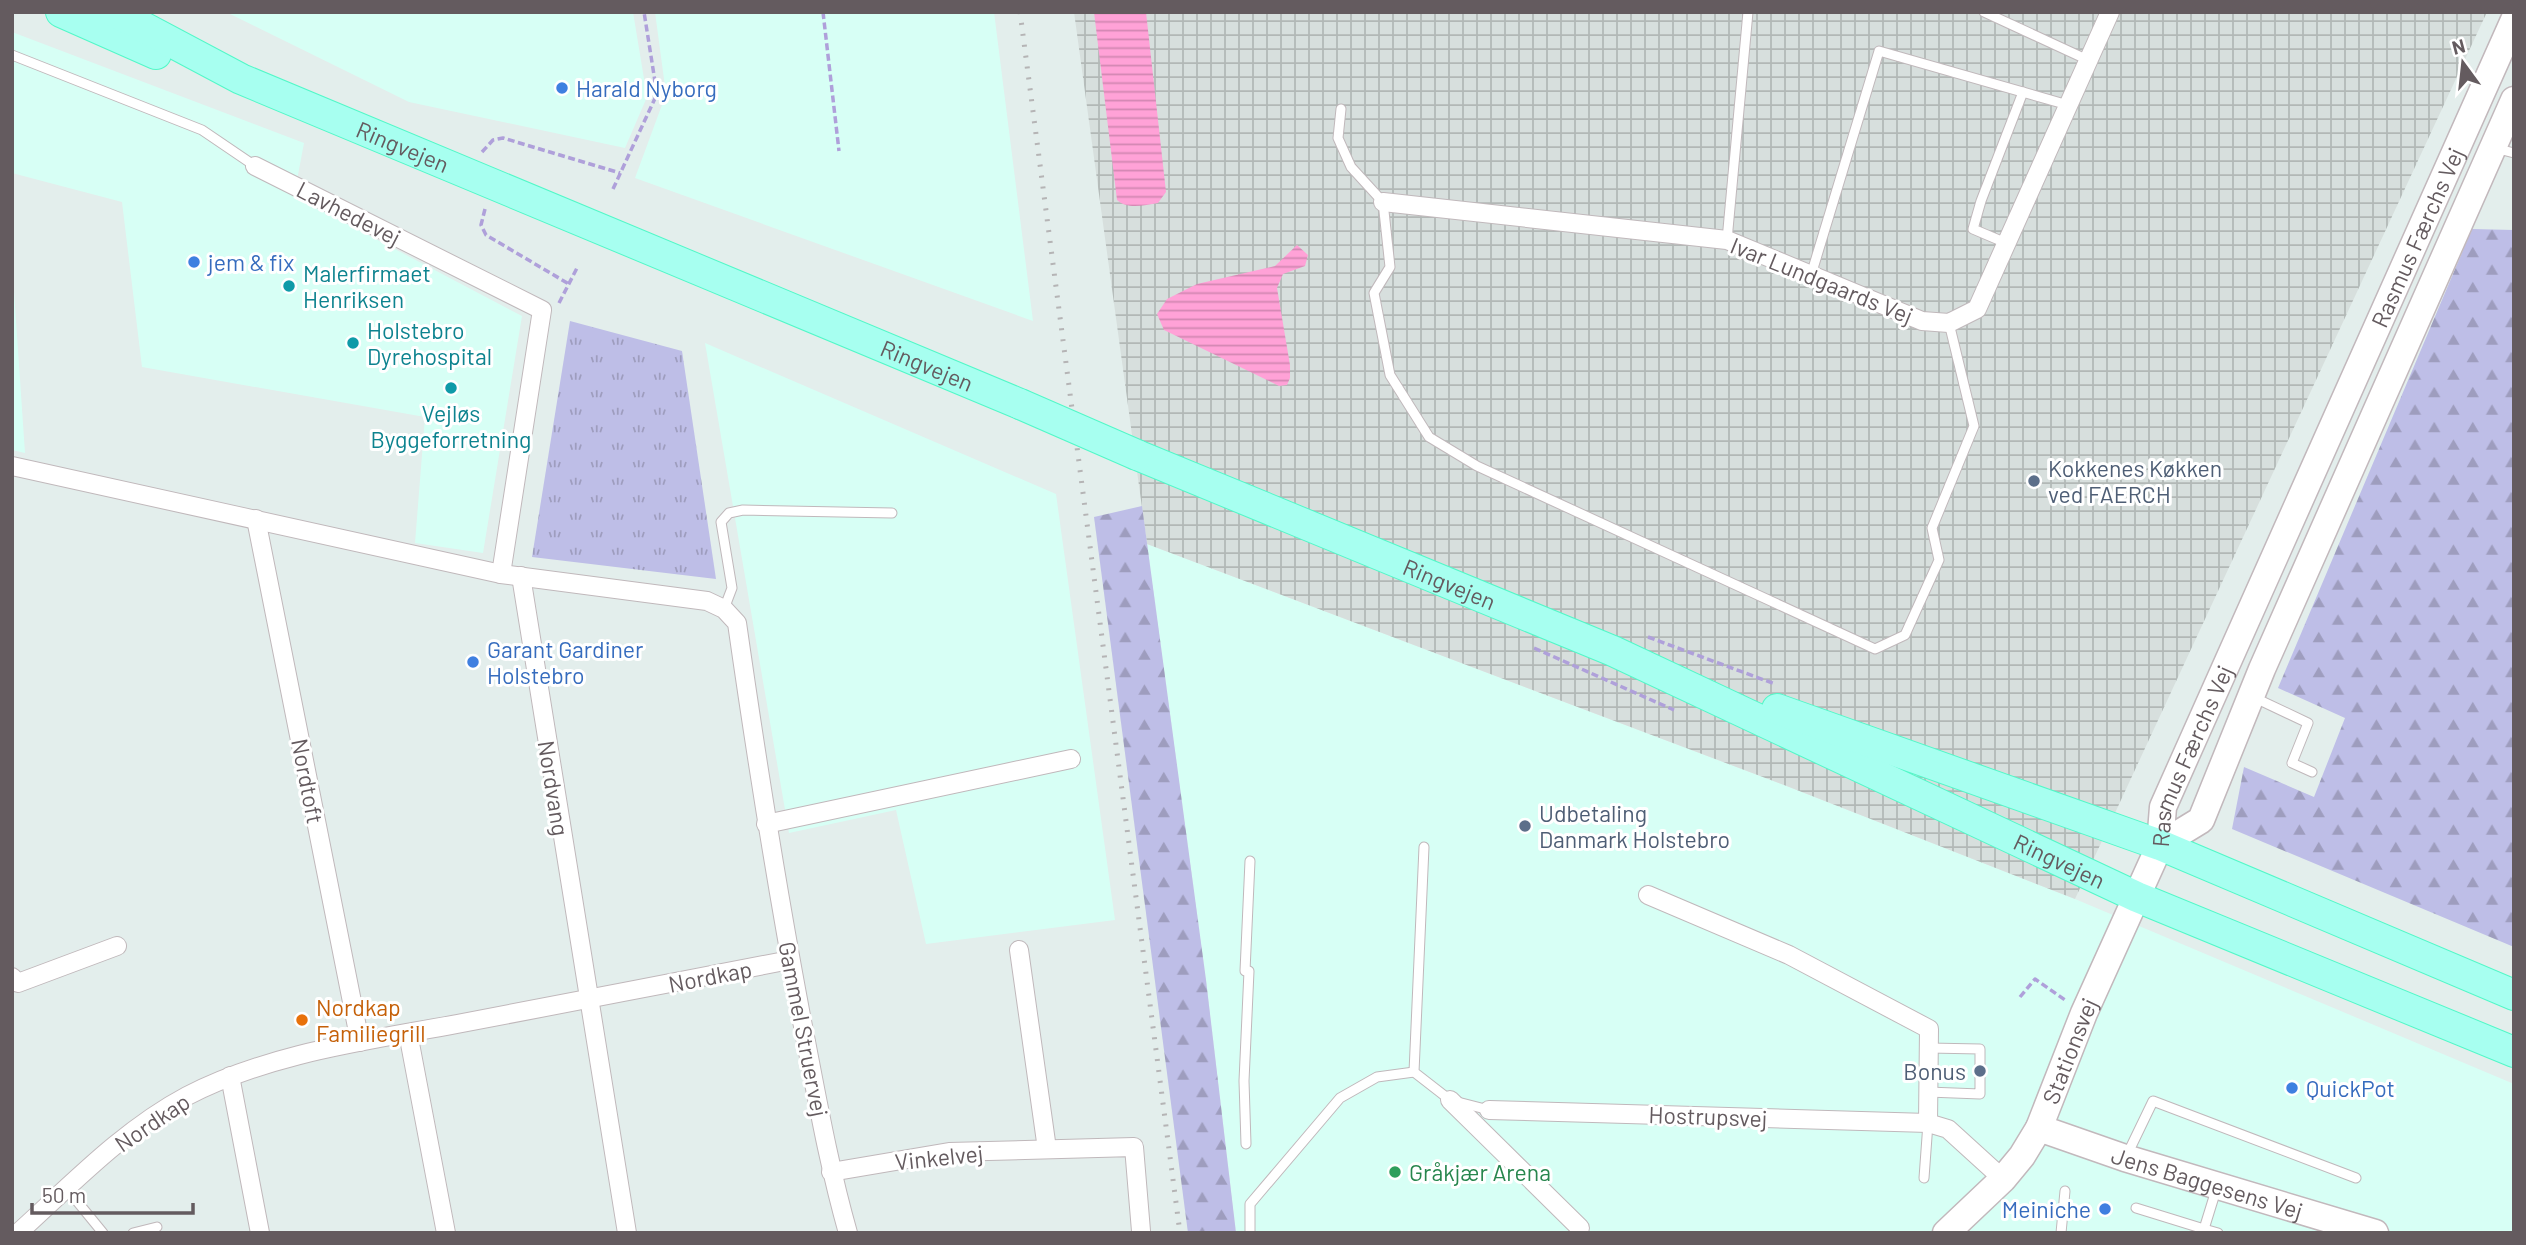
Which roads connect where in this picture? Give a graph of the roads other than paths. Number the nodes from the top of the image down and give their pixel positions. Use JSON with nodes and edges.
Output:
{"nodes":[{"id":1,"x":61,"y":12,"type":"edge"},
{"id":2,"x":115,"y":12,"type":"edge"},
{"id":3,"x":1748,"y":12,"type":"edge"},
{"id":4,"x":1984,"y":12,"type":"edge"},
{"id":5,"x":2110,"y":12,"type":"edge"},
{"id":6,"x":2514,"y":20,"type":"edge"},
{"id":7,"x":12,"y":55,"type":"edge"},
{"id":8,"x":2088,"y":60,"type":"junction"},
{"id":9,"x":241,"y":79,"type":"junction"},
{"id":10,"x":2023,"y":92,"type":"junction"},
{"id":11,"x":2514,"y":100,"type":"edge"},
{"id":12,"x":2068,"y":105,"type":"junction"},
{"id":13,"x":1341,"y":109,"type":"dead end"},
{"id":14,"x":2503,"y":150,"type":"edge"},
{"id":15,"x":255,"y":166,"type":"joint"},
{"id":16,"x":1383,"y":202,"type":"junction"},
{"id":17,"x":1727,"y":240,"type":"junction"},
{"id":18,"x":2006,"y":243,"type":"junction"},
{"id":19,"x":1811,"y":275,"type":"junction"},
{"id":20,"x":1949,"y":323,"type":"junction"},
{"id":21,"x":12,"y":467,"type":"edge"},
{"id":22,"x":892,"y":513,"type":"dead end"},
{"id":23,"x":256,"y":519,"type":"junction"},
{"id":24,"x":502,"y":574,"type":"junction"},
{"id":25,"x":521,"y":576,"type":"junction"},
{"id":26,"x":724,"y":609,"type":"junction"},
{"id":27,"x":1613,"y":651,"type":"junction"},
{"id":28,"x":2251,"y":696,"type":"junction"},
{"id":29,"x":1071,"y":759,"type":"dead end"},
{"id":30,"x":2312,"y":772,"type":"dead end"},
{"id":31,"x":766,"y":824,"type":"junction"},
{"id":32,"x":2160,"y":845,"type":"junction"},
{"id":33,"x":1424,"y":847,"type":"dead end"},
{"id":34,"x":1250,"y":861,"type":"dead end"},
{"id":35,"x":1648,"y":895,"type":"dead end"},
{"id":36,"x":2137,"y":897,"type":"junction"},
{"id":37,"x":117,"y":946,"type":"dead end"},
{"id":38,"x":1018,"y":950,"type":"dead end"},
{"id":39,"x":790,"y":960,"type":"junction"},
{"id":40,"x":12,"y":977,"type":"edge"},
{"id":41,"x":2514,"y":995,"type":"edge"},
{"id":42,"x":588,"y":999,"type":"junction"},
{"id":43,"x":408,"y":1033,"type":"junction"},
{"id":44,"x":360,"y":1042,"type":"junction"},
{"id":45,"x":1928,"y":1048,"type":"junction"},
{"id":46,"x":2514,"y":1052,"type":"edge"},
{"id":47,"x":1413,"y":1072,"type":"junction"},
{"id":48,"x":230,"y":1076,"type":"junction"},
{"id":49,"x":1928,"y":1092,"type":"junction"},
{"id":50,"x":1450,"y":1100,"type":"junction"},
{"id":51,"x":1489,"y":1110,"type":"joint"},
{"id":52,"x":1928,"y":1123,"type":"junction"},
{"id":53,"x":2039,"y":1128,"type":"junction"},
{"id":54,"x":1246,"y":1144,"type":"dead end"},
{"id":55,"x":1047,"y":1149,"type":"junction"},
{"id":56,"x":2125,"y":1158,"type":"junction"},
{"id":57,"x":831,"y":1172,"type":"junction"},
{"id":58,"x":1924,"y":1178,"type":"dead end"},
{"id":59,"x":2356,"y":1178,"type":"dead end"},
{"id":60,"x":2004,"y":1179,"type":"junction"},
{"id":61,"x":2217,"y":1185,"type":"junction"},
{"id":62,"x":67,"y":1189,"type":"junction"},
{"id":63,"x":2065,"y":1191,"type":"dead end"},
{"id":64,"x":2136,"y":1208,"type":"dead end"},
{"id":65,"x":157,"y":1227,"type":"dead end"},
{"id":66,"x":2204,"y":1228,"type":"junction"},
{"id":67,"x":1583,"y":1230,"type":"edge"},
{"id":68,"x":1141,"y":1231,"type":"dead end"},
{"id":69,"x":18,"y":1233,"type":"edge"},
{"id":70,"x":103,"y":1233,"type":"edge"},
{"id":71,"x":133,"y":1233,"type":"edge"},
{"id":72,"x":260,"y":1233,"type":"edge"},
{"id":73,"x":446,"y":1233,"type":"edge"},
{"id":74,"x":627,"y":1233,"type":"edge"},
{"id":75,"x":848,"y":1233,"type":"edge"},
{"id":76,"x":1250,"y":1233,"type":"edge"},
{"id":77,"x":1946,"y":1233,"type":"edge"},
{"id":78,"x":2061,"y":1233,"type":"edge"},
{"id":79,"x":2218,"y":1233,"type":"edge"},
{"id":80,"x":2375,"y":1233,"type":"edge"}],
"edges":[{"from":1,"to":9,"type":"main road","name":"Ringvejen"},
{"from":2,"to":9,"type":"main road","name":"Ringvejen"},
{"from":3,"to":17,"type":"lane"},
{"from":4,"to":8,"type":"lane"},
{"from":5,"to":8,"type":"street"},
{"from":6,"to":32,"type":"main road","name":"Rasmus Færchs Vej"},
{"from":7,"to":15,"type":"lane"},
{"from":8,"to":12,"type":"street"},
{"from":9,"to":27,"type":"main road","name":"Ringvejen","bridge":true},
{"from":10,"to":12,"type":"lane"},
{"from":10,"to":18,"type":"lane"},
{"from":10,"to":19,"type":"lane"},
{"from":11,"to":14,"type":"main road","name":"Rasmus Færchs Vej"},
{"from":12,"to":18,"type":"street"},
{"from":13,"to":16,"type":"lane"},
{"from":14,"to":28,"type":"main road","name":"Rasmus Færchs Vej"},
{"from":15,"to":24,"type":"street","name":"Lavhedevej"},
{"from":16,"to":17,"type":"street","name":"Ivar Lundgaards Vej"},
{"from":16,"to":20,"type":"lane"},
{"from":17,"to":19,"type":"street","name":"Ivar Lundgaards Vej"},
{"from":18,"to":20,"type":"street"},
{"from":19,"to":20,"type":"street","name":"Ivar Lundgaards Vej"},
{"from":21,"to":23,"type":"street"},
{"from":22,"to":26,"type":"lane"},
{"from":23,"to":24,"type":"street"},
{"from":23,"to":44,"type":"street","name":"Nordtoft"},
{"from":24,"to":25,"type":"street"},
{"from":25,"to":26,"type":"street"},
{"from":25,"to":42,"type":"street","name":"Nordvang"},
{"from":26,"to":31,"type":"street","name":"Gammel Struervej"},
{"from":27,"to":32,"type":"main road","name":"Ringvejen"},
{"from":27,"to":36,"type":"main road","name":"Ringvejen"},
{"from":28,"to":30,"type":"lane"},
{"from":28,"to":32,"type":"main road","name":"Rasmus Færchs Vej"},
{"from":29,"to":31,"type":"street"},
{"from":31,"to":39,"type":"street","name":"Gammel Struervej"},
{"from":32,"to":36,"type":"main road","name":"Stationsvej"},
{"from":32,"to":41,"type":"main road","name":"Ringvejen"},
{"from":33,"to":47,"type":"lane"},
{"from":34,"to":54,"type":"lane"},
{"from":35,"to":45,"type":"street"},
{"from":36,"to":46,"type":"main road","name":"Ringvejen"},
{"from":36,"to":53,"type":"main road","name":"Stationsvej"},
{"from":37,"to":40,"type":"street"},
{"from":38,"to":55,"type":"street"},
{"from":39,"to":42,"type":"street","name":"Nordkap"},
{"from":39,"to":57,"type":"street","name":"Gammel Struervej"},
{"from":42,"to":43,"type":"street","name":"Nordkap"},
{"from":42,"to":74,"type":"street"},
{"from":43,"to":44,"type":"street","name":"Nordkap"},
{"from":43,"to":73,"type":"street"},
{"from":44,"to":48,"type":"street","name":"Nordkap"},
{"from":45,"to":49,"type":"street"},
{"from":45,"to":49,"type":"lane"},
{"from":47,"to":50,"type":"lane"},
{"from":47,"to":76,"type":"lane"},
{"from":48,"to":62,"type":"street","name":"Nordkap"},
{"from":48,"to":72,"type":"street"},
{"from":49,"to":52,"type":"street"},
{"from":50,"to":51,"type":"lane"},
{"from":50,"to":67,"type":"street"},
{"from":51,"to":52,"type":"street","name":"Hostrupsvej"},
{"from":52,"to":58,"type":"lane"},
{"from":52,"to":60,"type":"street","name":"Hostrupsvej"},
{"from":53,"to":56,"type":"main road","name":"Jens Baggesens Vej"},
{"from":53,"to":60,"type":"main road","name":"Stationsvej"},
{"from":55,"to":57,"type":"street","name":"Vinkelvej"},
{"from":55,"to":68,"type":"street","name":"Vinkelvej"},
{"from":56,"to":59,"type":"lane"},
{"from":56,"to":61,"type":"main road","name":"Jens Baggesens Vej"},
{"from":57,"to":75,"type":"street","name":"Gammel Struervej"},
{"from":60,"to":77,"type":"main road","name":"Stationsvej"},
{"from":61,"to":66,"type":"lane"},
{"from":61,"to":80,"type":"main road","name":"Jens Baggesens Vej"},
{"from":62,"to":69,"type":"street","name":"Nordkap"},
{"from":62,"to":70,"type":"lane"},
{"from":63,"to":78,"type":"lane"},
{"from":64,"to":66,"type":"lane"},
{"from":65,"to":71,"type":"lane"},
{"from":66,"to":79,"type":"lane"}]}
